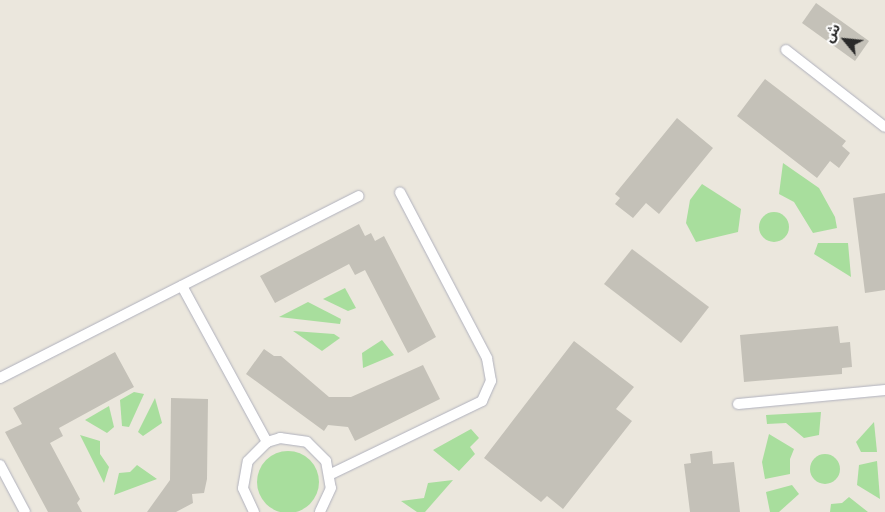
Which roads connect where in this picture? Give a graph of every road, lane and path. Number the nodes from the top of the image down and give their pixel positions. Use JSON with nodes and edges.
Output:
{"nodes":[{"id":1,"x":786,"y":50,"type":"dead end"},
{"id":2,"x":885,"y":127,"type":"edge"},
{"id":3,"x":400,"y":192,"type":"dead end"},
{"id":4,"x":358,"y":196,"type":"dead end"},
{"id":5,"x":182,"y":286,"type":"junction"},
{"id":6,"x":0,"y":378,"type":"edge"},
{"id":7,"x":885,"y":390,"type":"edge"},
{"id":8,"x":738,"y":404,"type":"dead end"},
{"id":9,"x":267,"y":442,"type":"junction"},
{"id":10,"x":0,"y":465,"type":"edge"},
{"id":11,"x":331,"y":474,"type":"junction"},
{"id":12,"x":25,"y":512,"type":"edge"},
{"id":13,"x":254,"y":512,"type":"edge"},
{"id":14,"x":320,"y":512,"type":"edge"}],
"edges":[{"from":1,"to":2,"type":"lane"},
{"from":3,"to":11,"type":"lane"},
{"from":4,"to":5,"type":"lane"},
{"from":5,"to":6,"type":"lane"},
{"from":5,"to":9,"type":"lane"},
{"from":7,"to":8,"type":"lane"},
{"from":9,"to":11,"type":"lane"},
{"from":9,"to":13,"type":"lane"},
{"from":10,"to":12,"type":"lane"},
{"from":11,"to":14,"type":"lane"}]}
